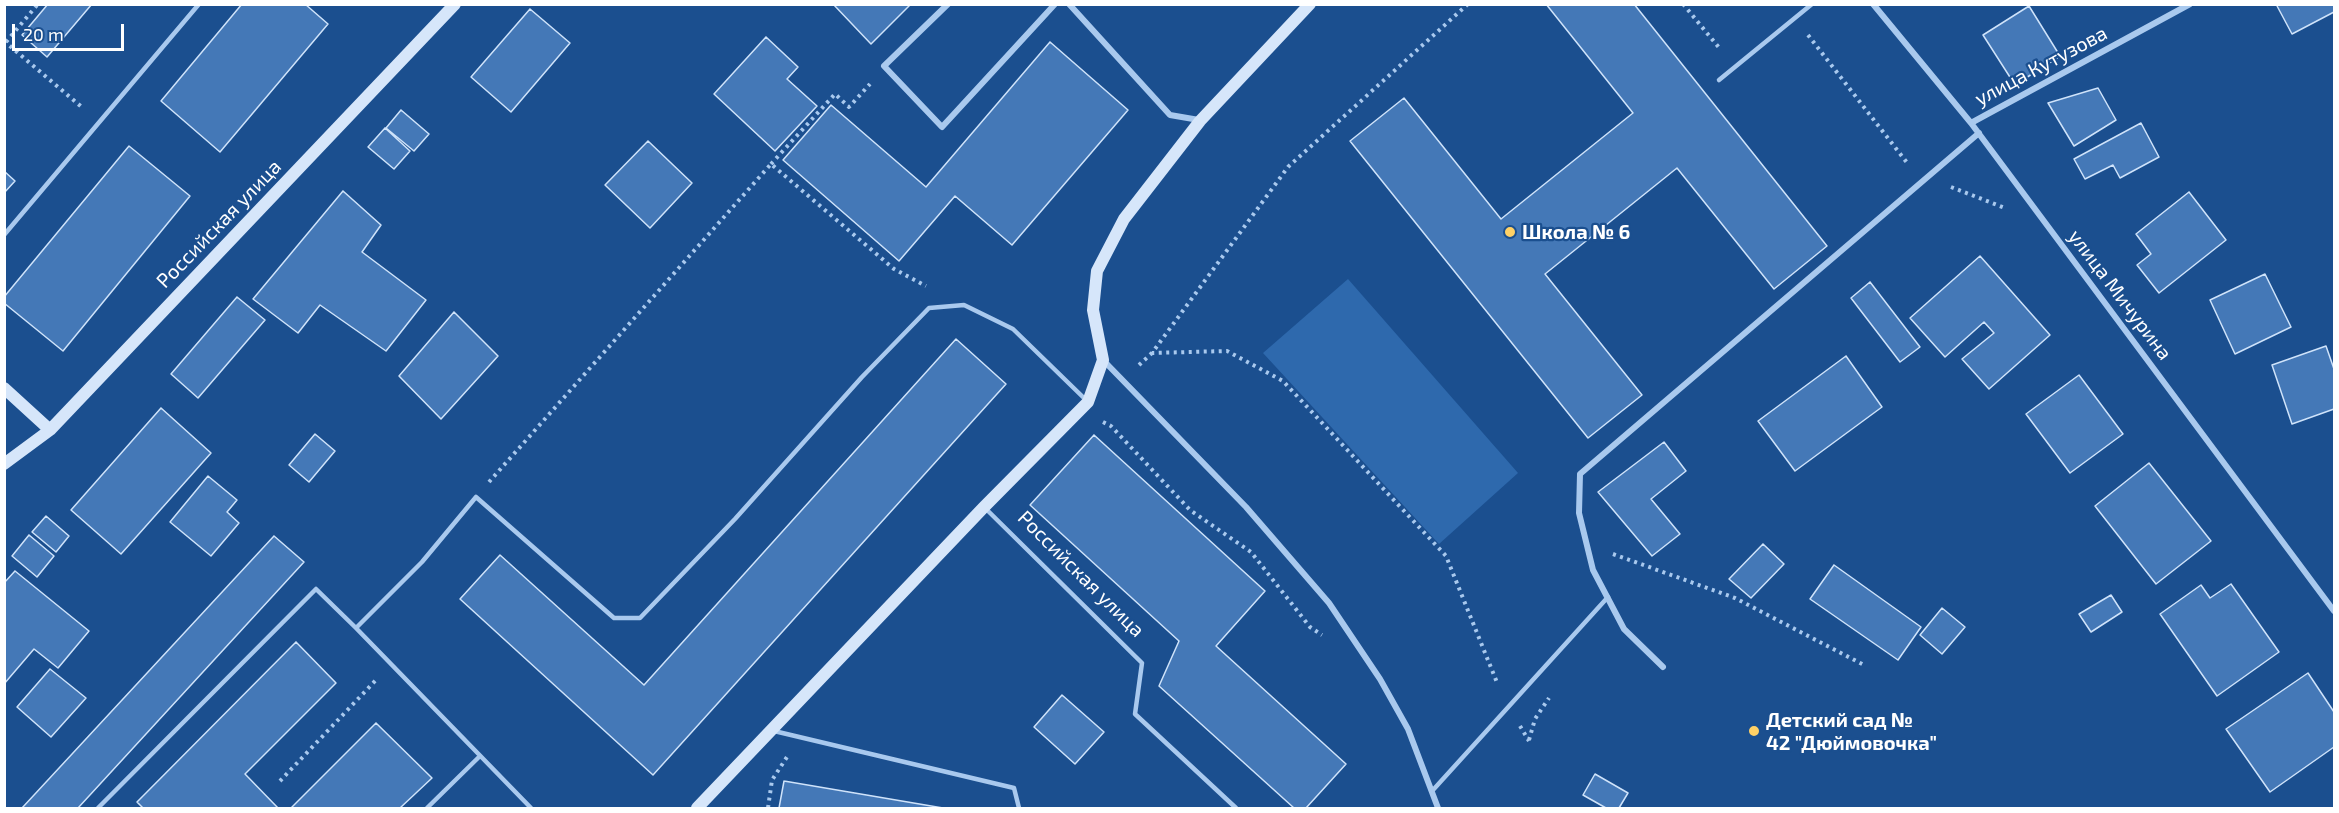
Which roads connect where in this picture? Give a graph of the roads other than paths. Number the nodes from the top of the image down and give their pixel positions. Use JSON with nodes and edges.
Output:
{"nodes":[{"id":1,"x":199,"y":4,"type":"edge"},
{"id":2,"x":948,"y":4,"type":"edge"},
{"id":3,"x":1056,"y":4,"type":"edge"},
{"id":4,"x":1069,"y":4,"type":"edge"},
{"id":5,"x":1310,"y":4,"type":"edge"},
{"id":6,"x":1812,"y":4,"type":"edge"},
{"id":7,"x":1873,"y":4,"type":"edge"},
{"id":8,"x":2190,"y":4,"type":"edge"},
{"id":9,"x":450,"y":6,"type":"edge"},
{"id":10,"x":1719,"y":80,"type":"dead end"},
{"id":11,"x":1200,"y":121,"type":"junction"},
{"id":12,"x":1971,"y":123,"type":"junction"},
{"id":13,"x":1979,"y":133,"type":"junction"},
{"id":14,"x":4,"y":235,"type":"edge"},
{"id":15,"x":1103,"y":360,"type":"junction"},
{"id":16,"x":4,"y":388,"type":"edge"},
{"id":17,"x":1088,"y":402,"type":"junction"},
{"id":18,"x":50,"y":430,"type":"junction"},
{"id":19,"x":4,"y":464,"type":"edge"},
{"id":20,"x":984,"y":507,"type":"junction"},
{"id":21,"x":1608,"y":597,"type":"junction"},
{"id":22,"x":2334,"y":611,"type":"edge"},
{"id":23,"x":356,"y":628,"type":"junction"},
{"id":24,"x":1663,"y":667,"type":"dead end"},
{"id":25,"x":772,"y":730,"type":"junction"},
{"id":26,"x":480,"y":756,"type":"junction"},
{"id":27,"x":1433,"y":790,"type":"junction"},
{"id":28,"x":98,"y":808,"type":"edge"},
{"id":29,"x":427,"y":808,"type":"edge"},
{"id":30,"x":531,"y":808,"type":"edge"},
{"id":31,"x":697,"y":808,"type":"edge"},
{"id":32,"x":1018,"y":808,"type":"edge"},
{"id":33,"x":1236,"y":808,"type":"edge"},
{"id":34,"x":1438,"y":808,"type":"edge"}],
"edges":[{"from":1,"to":14,"type":"lane"},
{"from":2,"to":3,"type":"street"},
{"from":4,"to":11,"type":"street"},
{"from":5,"to":11,"type":"street"},
{"from":6,"to":10,"type":"lane"},
{"from":7,"to":12,"type":"street","name":"улица Мичурина"},
{"from":8,"to":12,"type":"street","name":"улица Кутузова"},
{"from":9,"to":18,"type":"street","name":"Российская улица"},
{"from":11,"to":15,"type":"street"},
{"from":12,"to":13,"type":"street","name":"улица Мичурина"},
{"from":13,"to":21,"type":"street"},
{"from":13,"to":22,"type":"street","name":"улица Мичурина"},
{"from":15,"to":17,"type":"street"},
{"from":15,"to":27,"type":"street"},
{"from":16,"to":18,"type":"street"},
{"from":17,"to":20,"type":"street"},
{"from":17,"to":23,"type":"lane"},
{"from":18,"to":19,"type":"street","name":"Российская улица"},
{"from":20,"to":25,"type":"street"},
{"from":20,"to":33,"type":"lane","name":"Российская улица"},
{"from":21,"to":24,"type":"street"},
{"from":21,"to":27,"type":"lane"},
{"from":23,"to":26,"type":"lane"},
{"from":23,"to":28,"type":"lane"},
{"from":25,"to":31,"type":"street"},
{"from":25,"to":32,"type":"lane"},
{"from":26,"to":29,"type":"lane"},
{"from":26,"to":30,"type":"lane"},
{"from":27,"to":34,"type":"street"}]}
